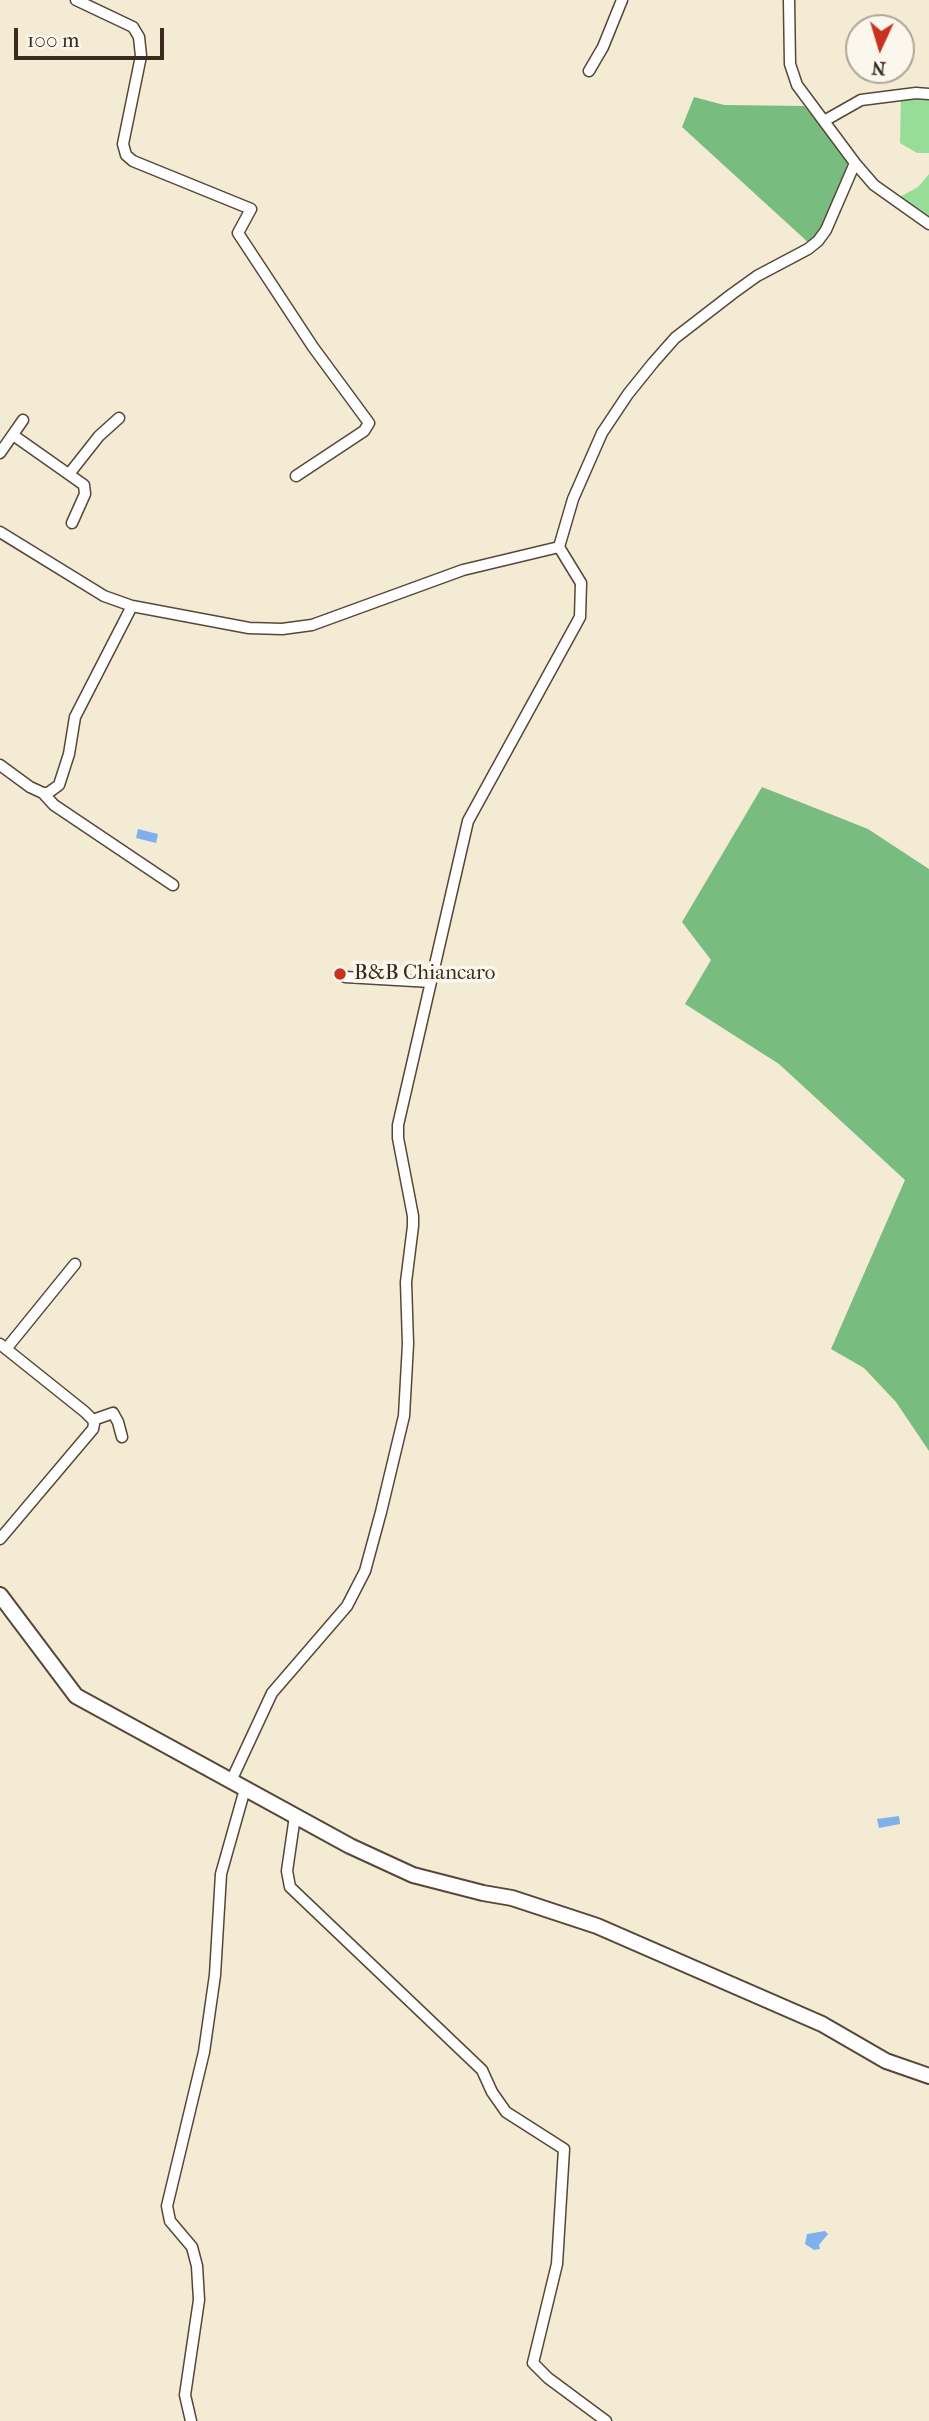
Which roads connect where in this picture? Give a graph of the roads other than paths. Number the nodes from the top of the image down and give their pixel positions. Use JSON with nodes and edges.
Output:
{"nodes":[{"id":1,"x":76,"y":0,"type":"edge"},
{"id":2,"x":622,"y":0,"type":"edge"},
{"id":3,"x":789,"y":0,"type":"edge"},
{"id":4,"x":589,"y":71,"type":"dead end"},
{"id":5,"x":929,"y":94,"type":"edge"},
{"id":6,"x":824,"y":121,"type":"junction"},
{"id":7,"x":855,"y":163,"type":"junction"},
{"id":8,"x":929,"y":224,"type":"edge"},
{"id":9,"x":118,"y":418,"type":"dead end"},
{"id":10,"x":23,"y":420,"type":"dead end"},
{"id":11,"x":13,"y":435,"type":"junction"},
{"id":12,"x":0,"y":453,"type":"edge"},
{"id":13,"x":69,"y":474,"type":"junction"},
{"id":14,"x":296,"y":477,"type":"dead end"},
{"id":15,"x":72,"y":523,"type":"dead end"},
{"id":16,"x":0,"y":531,"type":"edge"},
{"id":17,"x":559,"y":547,"type":"junction"},
{"id":18,"x":132,"y":606,"type":"junction"},
{"id":19,"x":0,"y":765,"type":"edge"},
{"id":20,"x":43,"y":793,"type":"junction"},
{"id":21,"x":173,"y":886,"type":"dead end"},
{"id":22,"x":345,"y":977,"type":"dead end"},
{"id":23,"x":431,"y":982,"type":"junction"},
{"id":24,"x":75,"y":1264,"type":"dead end"},
{"id":25,"x":3,"y":1346,"type":"edge"},
{"id":26,"x":93,"y":1420,"type":"junction"},
{"id":27,"x":122,"y":1437,"type":"dead end"},
{"id":28,"x":0,"y":1539,"type":"edge"},
{"id":29,"x":0,"y":1595,"type":"edge"},
{"id":30,"x":231,"y":1781,"type":"junction"},
{"id":31,"x":245,"y":1789,"type":"junction"},
{"id":32,"x":295,"y":1816,"type":"junction"},
{"id":33,"x":926,"y":2074,"type":"edge"},
{"id":34,"x":191,"y":2421,"type":"edge"},
{"id":35,"x":606,"y":2421,"type":"edge"}],
"edges":[{"from":1,"to":14,"type":"street"},
{"from":2,"to":4,"type":"street"},
{"from":3,"to":6,"type":"street"},
{"from":5,"to":6,"type":"street"},
{"from":6,"to":7,"type":"street"},
{"from":7,"to":8,"type":"street"},
{"from":7,"to":17,"type":"street"},
{"from":9,"to":13,"type":"street"},
{"from":10,"to":11,"type":"street"},
{"from":11,"to":12,"type":"street"},
{"from":11,"to":13,"type":"street"},
{"from":13,"to":15,"type":"street"},
{"from":16,"to":18,"type":"street"},
{"from":17,"to":18,"type":"street"},
{"from":17,"to":23,"type":"street"},
{"from":18,"to":20,"type":"street"},
{"from":19,"to":20,"type":"street"},
{"from":20,"to":21,"type":"street"},
{"from":22,"to":23,"type":"street"},
{"from":23,"to":30,"type":"street"},
{"from":24,"to":25,"type":"street"},
{"from":25,"to":26,"type":"street"},
{"from":26,"to":27,"type":"street"},
{"from":26,"to":28,"type":"street"},
{"from":29,"to":30,"type":"street"},
{"from":30,"to":31,"type":"street"},
{"from":31,"to":32,"type":"street"},
{"from":31,"to":34,"type":"street"},
{"from":32,"to":33,"type":"street"},
{"from":32,"to":35,"type":"street"}]}
